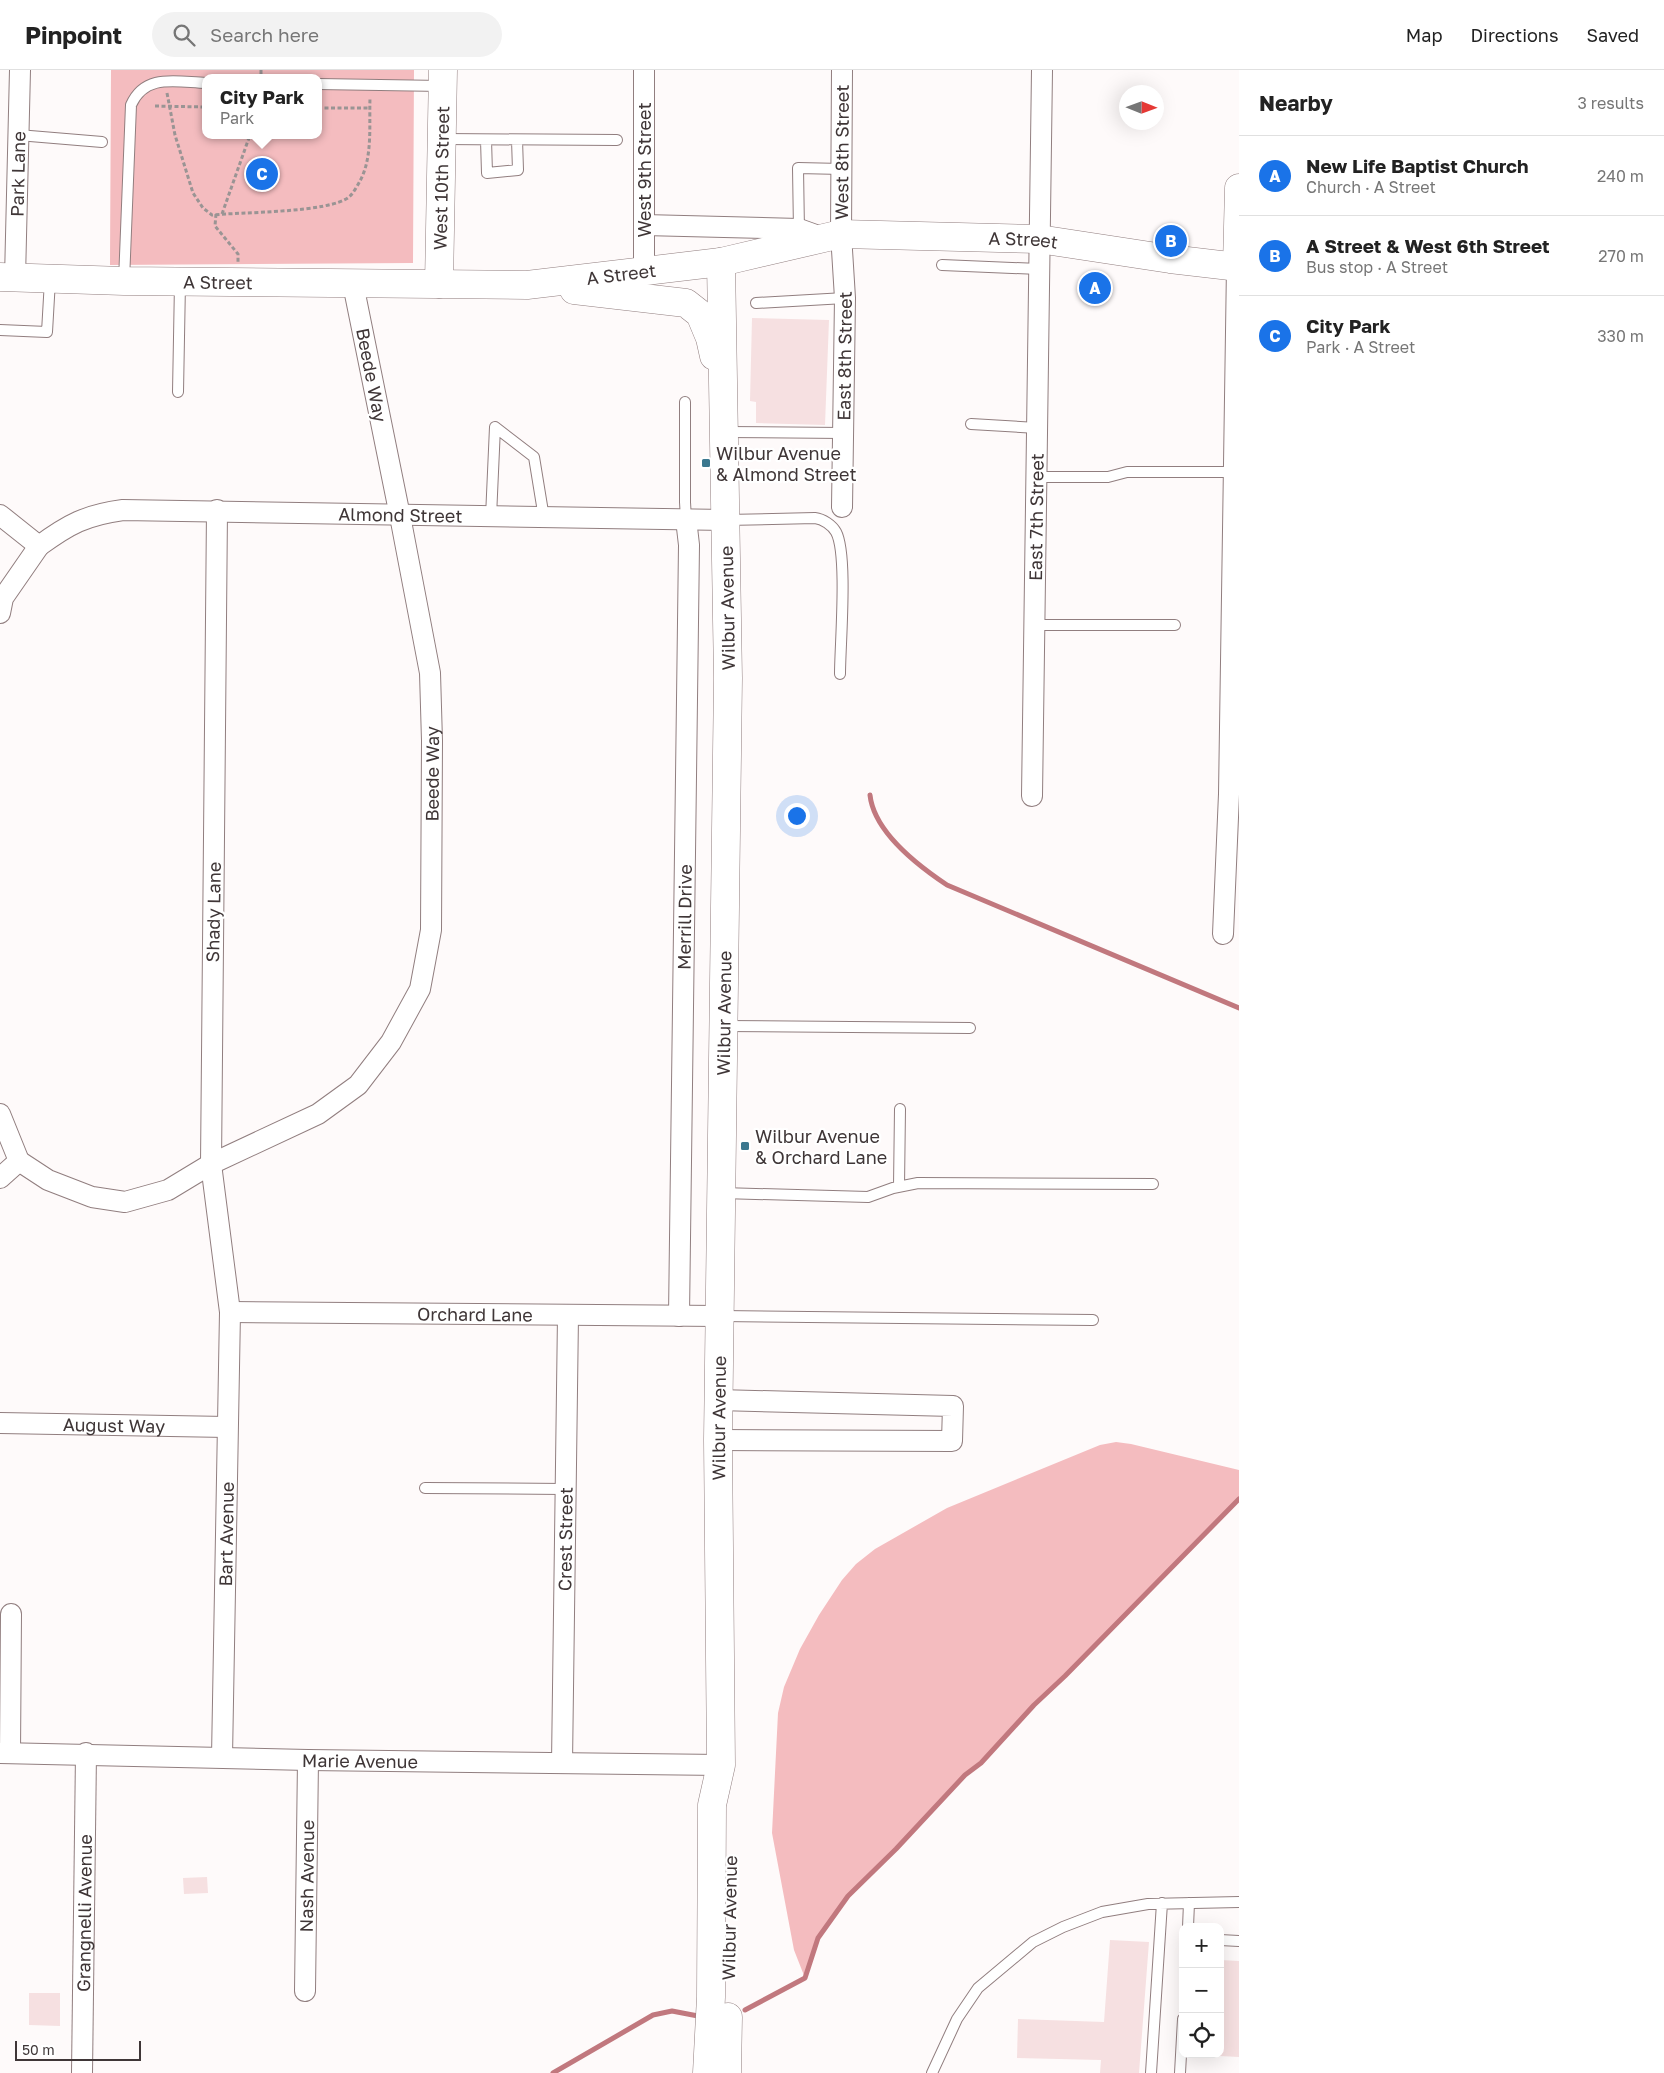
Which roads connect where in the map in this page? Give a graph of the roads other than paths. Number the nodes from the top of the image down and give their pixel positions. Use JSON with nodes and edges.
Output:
{"nodes":[{"id":1,"x":20,"y":70,"type":"edge"},
{"id":2,"x":644,"y":70,"type":"edge"},
{"id":3,"x":842,"y":70,"type":"edge"},
{"id":4,"x":1042,"y":70,"type":"edge"},
{"id":5,"x":443,"y":78,"type":"edge"},
{"id":6,"x":202,"y":83,"type":"edge"},
{"id":7,"x":322,"y":84,"type":"edge"},
{"id":8,"x":18,"y":135,"type":"junction"},
{"id":9,"x":442,"y":140,"type":"junction"},
{"id":10,"x":486,"y":140,"type":"junction"},
{"id":11,"x":517,"y":140,"type":"junction"},
{"id":12,"x":617,"y":140,"type":"dead end"},
{"id":13,"x":102,"y":142,"type":"dead end"},
{"id":14,"x":842,"y":169,"type":"junction"},
{"id":15,"x":1239,"y":188,"type":"edge"},
{"id":16,"x":644,"y":225,"type":"junction"},
{"id":17,"x":816,"y":236,"type":"junction"},
{"id":18,"x":1039,"y":239,"type":"junction"},
{"id":19,"x":721,"y":262,"type":"junction"},
{"id":20,"x":942,"y":265,"type":"dead end"},
{"id":21,"x":1238,"y":266,"type":"edge"},
{"id":22,"x":1039,"y":269,"type":"junction"},
{"id":23,"x":644,"y":270,"type":"junction"},
{"id":24,"x":8,"y":278,"type":"edge"},
{"id":25,"x":50,"y":279,"type":"junction"},
{"id":26,"x":124,"y":281,"type":"junction"},
{"id":27,"x":180,"y":282,"type":"junction"},
{"id":28,"x":353,"y":284,"type":"junction"},
{"id":29,"x":439,"y":284,"type":"junction"},
{"id":30,"x":527,"y":285,"type":"junction"},
{"id":31,"x":845,"y":298,"type":"junction"},
{"id":32,"x":756,"y":303,"type":"dead end"},
{"id":33,"x":0,"y":330,"type":"edge"},
{"id":34,"x":1238,"y":337,"type":"edge"},
{"id":35,"x":723,"y":391,"type":"junction"},
{"id":36,"x":178,"y":392,"type":"dead end"},
{"id":37,"x":685,"y":402,"type":"dead end"},
{"id":38,"x":971,"y":424,"type":"dead end"},
{"id":39,"x":1037,"y":428,"type":"junction"},
{"id":40,"x":724,"y":432,"type":"junction"},
{"id":41,"x":843,"y":433,"type":"junction"},
{"id":42,"x":1234,"y":472,"type":"junction"},
{"id":43,"x":1036,"y":477,"type":"junction"},
{"id":44,"x":842,"y":507,"type":"dead end"},
{"id":45,"x":217,"y":510,"type":"junction"},
{"id":46,"x":0,"y":515,"type":"edge"},
{"id":47,"x":400,"y":516,"type":"junction"},
{"id":48,"x":491,"y":517,"type":"junction"},
{"id":49,"x":544,"y":518,"type":"junction"},
{"id":50,"x":686,"y":519,"type":"junction"},
{"id":51,"x":725,"y":520,"type":"junction"},
{"id":52,"x":39,"y":546,"type":"junction"},
{"id":53,"x":0,"y":614,"type":"edge"},
{"id":54,"x":1175,"y":625,"type":"dead end"},
{"id":55,"x":1034,"y":626,"type":"junction"},
{"id":56,"x":840,"y":674,"type":"dead end"},
{"id":57,"x":1234,"y":794,"type":"edge"},
{"id":58,"x":1032,"y":796,"type":"dead end"},
{"id":59,"x":1223,"y":934,"type":"dead end"},
{"id":60,"x":723,"y":1026,"type":"junction"},
{"id":61,"x":970,"y":1028,"type":"dead end"},
{"id":62,"x":900,"y":1109,"type":"dead end"},
{"id":63,"x":0,"y":1114,"type":"edge"},
{"id":64,"x":19,"y":1160,"type":"junction"},
{"id":65,"x":211,"y":1164,"type":"junction"},
{"id":66,"x":0,"y":1178,"type":"edge"},
{"id":67,"x":1153,"y":1184,"type":"dead end"},
{"id":68,"x":899,"y":1186,"type":"junction"},
{"id":69,"x":721,"y":1193,"type":"junction"},
{"id":70,"x":230,"y":1312,"type":"junction"},
{"id":71,"x":568,"y":1315,"type":"junction"},
{"id":72,"x":679,"y":1316,"type":"junction"},
{"id":73,"x":719,"y":1316,"type":"junction"},
{"id":74,"x":1093,"y":1320,"type":"dead end"},
{"id":75,"x":718,"y":1400,"type":"junction"},
{"id":76,"x":0,"y":1423,"type":"edge"},
{"id":77,"x":227,"y":1427,"type":"junction"},
{"id":78,"x":718,"y":1440,"type":"junction"},
{"id":79,"x":425,"y":1488,"type":"dead end"},
{"id":80,"x":565,"y":1489,"type":"junction"},
{"id":81,"x":11,"y":1614,"type":"dead end"},
{"id":82,"x":5,"y":1753,"type":"edge"},
{"id":83,"x":86,"y":1754,"type":"junction"},
{"id":84,"x":222,"y":1757,"type":"junction"},
{"id":85,"x":308,"y":1760,"type":"junction"},
{"id":86,"x":562,"y":1763,"type":"junction"},
{"id":87,"x":721,"y":1765,"type":"junction"},
{"id":88,"x":1239,"y":1902,"type":"edge"},
{"id":89,"x":1162,"y":1903,"type":"junction"},
{"id":90,"x":1189,"y":1903,"type":"junction"},
{"id":91,"x":1188,"y":1923,"type":"edge"},
{"id":92,"x":1224,"y":1940,"type":"edge"},
{"id":93,"x":1239,"y":1941,"type":"edge"},
{"id":94,"x":305,"y":1991,"type":"dead end"},
{"id":95,"x":1181,"y":2058,"type":"edge"},
{"id":96,"x":82,"y":2073,"type":"edge"},
{"id":97,"x":707,"y":2073,"type":"edge"},
{"id":98,"x":727,"y":2073,"type":"edge"},
{"id":99,"x":932,"y":2073,"type":"edge"},
{"id":100,"x":1151,"y":2073,"type":"edge"},
{"id":101,"x":1180,"y":2073,"type":"edge"}],
"edges":[{"from":1,"to":8,"type":"street","name":"Park Lane"},
{"from":2,"to":16,"type":"street","name":"West 9th Street"},
{"from":3,"to":14,"type":"street","name":"West 8th Street"},
{"from":4,"to":18,"type":"street","name":"East 7th Street"},
{"from":5,"to":7,"type":"lane"},
{"from":5,"to":9,"type":"main road","name":"West 10th Street"},
{"from":6,"to":26,"type":"lane"},
{"from":8,"to":13,"type":"lane"},
{"from":8,"to":24,"type":"street","name":"Park Lane"},
{"from":9,"to":10,"type":"lane"},
{"from":9,"to":29,"type":"main road","name":"West 10th Street"},
{"from":10,"to":11,"type":"lane"},
{"from":10,"to":11,"type":"lane"},
{"from":11,"to":12,"type":"lane"},
{"from":14,"to":17,"type":"street","name":"West 8th Street"},
{"from":14,"to":17,"type":"lane"},
{"from":15,"to":21,"type":"main road"},
{"from":16,"to":17,"type":"street"},
{"from":16,"to":23,"type":"street","name":"West 9th Street"},
{"from":17,"to":18,"type":"main road","name":"A Street"},
{"from":17,"to":19,"type":"main road","name":"A Street"},
{"from":17,"to":31,"type":"street","name":"East 8th Street"},
{"from":18,"to":21,"type":"main road","name":"A Street"},
{"from":18,"to":22,"type":"street","name":"East 7th Street"},
{"from":19,"to":23,"type":"main road","name":"A Street"},
{"from":19,"to":35,"type":"main road","name":"Wilbur Avenue"},
{"from":20,"to":22,"type":"lane"},
{"from":21,"to":34,"type":"street"},
{"from":22,"to":39,"type":"street","name":"East 7th Street"},
{"from":23,"to":30,"type":"main road","name":"A Street"},
{"from":24,"to":25,"type":"main road","name":"A Street"},
{"from":25,"to":26,"type":"main road","name":"A Street"},
{"from":25,"to":33,"type":"lane"},
{"from":26,"to":27,"type":"main road","name":"A Street"},
{"from":27,"to":28,"type":"main road","name":"A Street"},
{"from":27,"to":36,"type":"lane"},
{"from":28,"to":29,"type":"main road","name":"A Street"},
{"from":28,"to":47,"type":"street","name":"Beede Way"},
{"from":29,"to":30,"type":"main road","name":"A Street"},
{"from":30,"to":35,"type":"main road"},
{"from":31,"to":32,"type":"lane"},
{"from":31,"to":41,"type":"street","name":"East 8th Street"},
{"from":34,"to":42,"type":"street"},
{"from":35,"to":40,"type":"main road","name":"Wilbur Avenue"},
{"from":37,"to":50,"type":"lane"},
{"from":38,"to":39,"type":"lane"},
{"from":39,"to":43,"type":"street","name":"East 7th Street"},
{"from":40,"to":41,"type":"lane"},
{"from":40,"to":51,"type":"main road","name":"Wilbur Avenue"},
{"from":41,"to":44,"type":"street","name":"East 8th Street"},
{"from":42,"to":43,"type":"lane"},
{"from":42,"to":57,"type":"street"},
{"from":43,"to":55,"type":"street","name":"East 7th Street"},
{"from":45,"to":47,"type":"street","name":"Almond Street"},
{"from":45,"to":52,"type":"street","name":"Almond Street"},
{"from":45,"to":65,"type":"street","name":"Shady Lane"},
{"from":46,"to":52,"type":"street"},
{"from":47,"to":48,"type":"street","name":"Almond Street"},
{"from":47,"to":65,"type":"street","name":"Beede Way"},
{"from":48,"to":49,"type":"street","name":"Almond Street"},
{"from":48,"to":49,"type":"lane"},
{"from":49,"to":50,"type":"street","name":"Almond Street"},
{"from":50,"to":51,"type":"street","name":"Almond Street"},
{"from":50,"to":72,"type":"street","name":"Merrill Drive"},
{"from":51,"to":56,"type":"lane","name":"Almond Street"},
{"from":51,"to":60,"type":"main road","name":"Wilbur Avenue"},
{"from":52,"to":53,"type":"street","name":"Almond Street"},
{"from":54,"to":55,"type":"lane"},
{"from":55,"to":58,"type":"street","name":"East 7th Street"},
{"from":57,"to":59,"type":"street"},
{"from":60,"to":61,"type":"lane"},
{"from":60,"to":69,"type":"main road","name":"Wilbur Avenue"},
{"from":62,"to":68,"type":"lane"},
{"from":63,"to":64,"type":"street"},
{"from":64,"to":65,"type":"street","name":"Beede Way"},
{"from":64,"to":66,"type":"street"},
{"from":65,"to":70,"type":"street","name":"Shady Lane"},
{"from":67,"to":68,"type":"lane"},
{"from":68,"to":69,"type":"lane"},
{"from":69,"to":73,"type":"main road","name":"Wilbur Avenue"},
{"from":70,"to":71,"type":"street","name":"Orchard Lane"},
{"from":70,"to":77,"type":"street","name":"Bart Avenue"},
{"from":71,"to":72,"type":"street","name":"Orchard Lane"},
{"from":71,"to":80,"type":"street","name":"Crest Street"},
{"from":72,"to":73,"type":"street","name":"Orchard Lane"},
{"from":73,"to":74,"type":"lane"},
{"from":73,"to":75,"type":"main road","name":"Wilbur Avenue"},
{"from":75,"to":78,"type":"main road","name":"Wilbur Avenue"},
{"from":75,"to":78,"type":"street"},
{"from":76,"to":77,"type":"street","name":"August Way"},
{"from":77,"to":84,"type":"street","name":"Bart Avenue"},
{"from":78,"to":87,"type":"main road","name":"Wilbur Avenue"},
{"from":79,"to":80,"type":"lane"},
{"from":80,"to":86,"type":"street","name":"Crest Street"},
{"from":81,"to":82,"type":"street"},
{"from":82,"to":83,"type":"street","name":"Marie Avenue"},
{"from":83,"to":84,"type":"street","name":"Marie Avenue"},
{"from":83,"to":96,"type":"street","name":"Grangnelli Avenue"},
{"from":84,"to":85,"type":"street","name":"Marie Avenue"},
{"from":85,"to":86,"type":"street","name":"Marie Avenue"},
{"from":85,"to":94,"type":"street","name":"Nash Avenue"},
{"from":86,"to":87,"type":"street","name":"Marie Avenue"},
{"from":87,"to":97,"type":"main road","name":"Wilbur Avenue"},
{"from":87,"to":98,"type":"main road","name":"Wilbur Avenue"},
{"from":88,"to":90,"type":"lane"},
{"from":89,"to":90,"type":"lane"},
{"from":89,"to":99,"type":"lane"},
{"from":89,"to":100,"type":"lane"},
{"from":90,"to":91,"type":"lane"},
{"from":92,"to":93,"type":"lane"},
{"from":95,"to":101,"type":"lane"}]}
